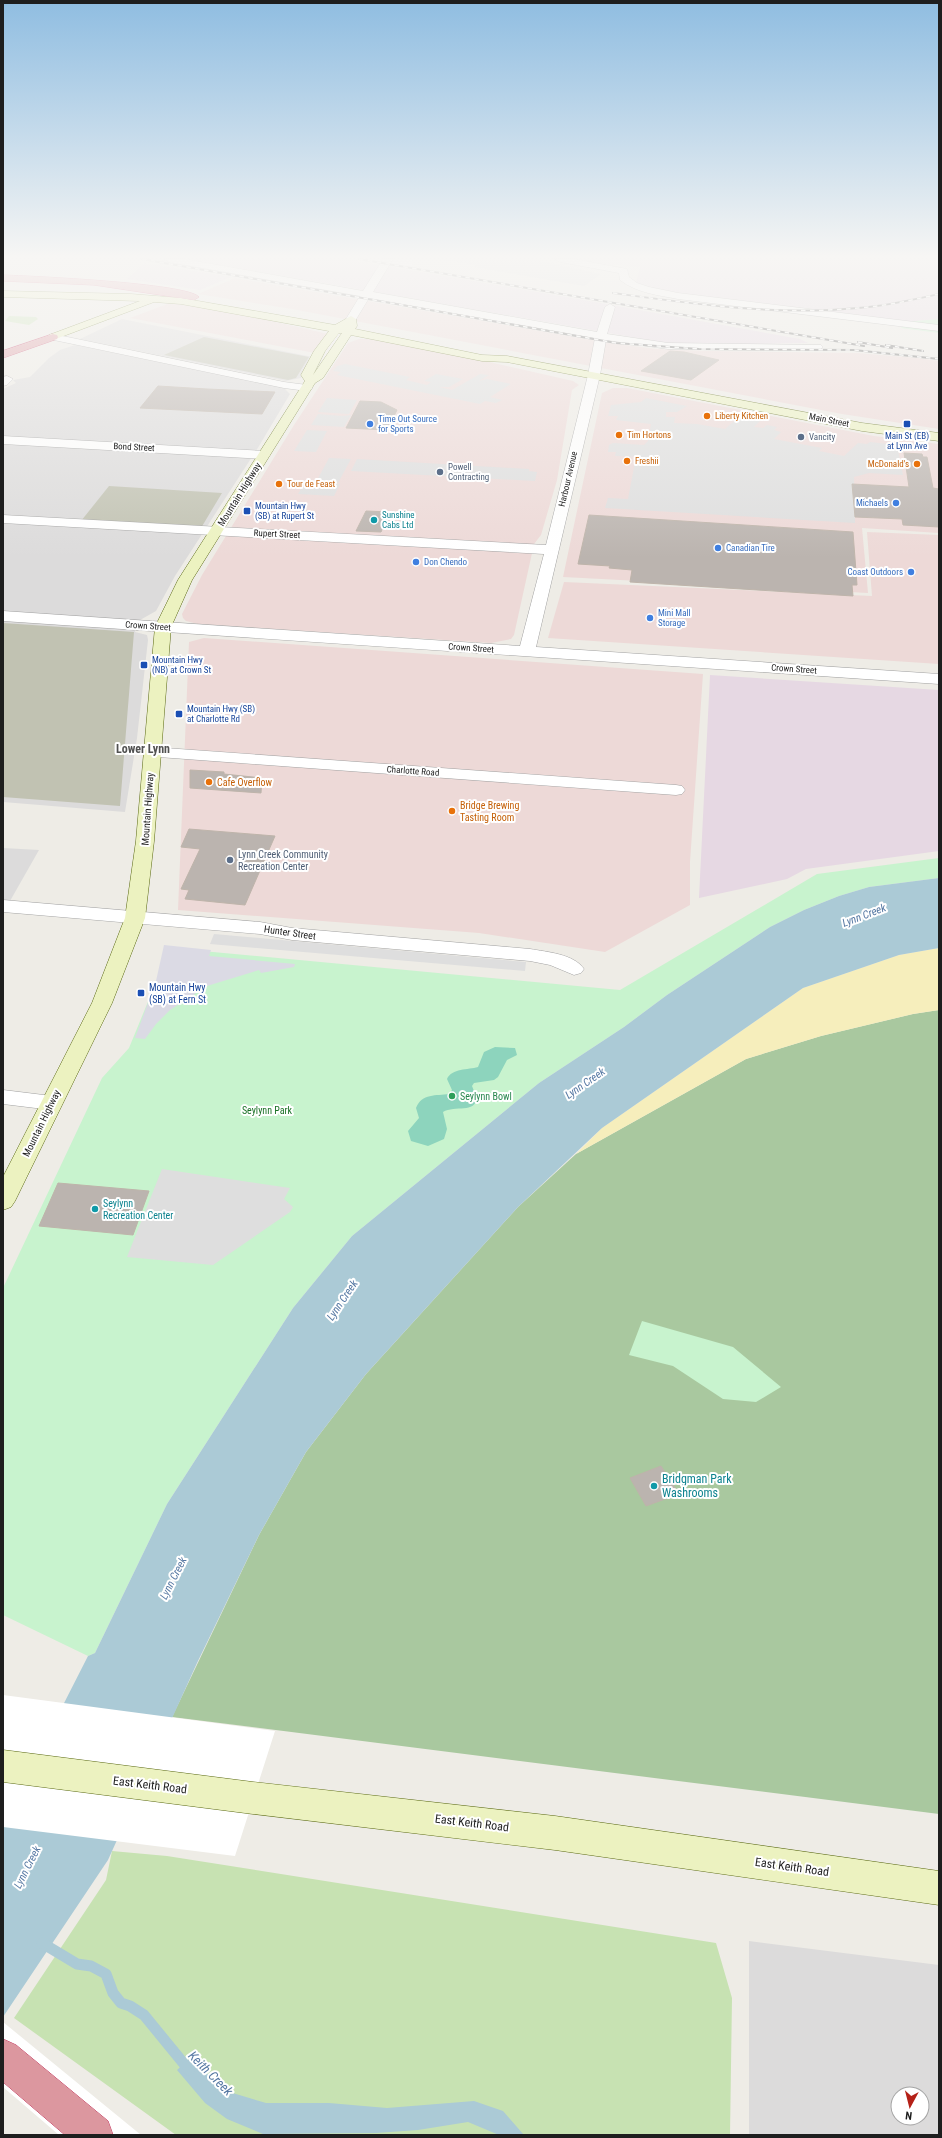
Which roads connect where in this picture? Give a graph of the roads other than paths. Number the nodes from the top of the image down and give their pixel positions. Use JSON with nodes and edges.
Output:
{"nodes":[{"id":1,"x":156,"y":359,"type":"edge"},
{"id":2,"x":328,"y":359,"type":"edge"},
{"id":3,"x":512,"y":359,"type":"edge"},
{"id":4,"x":597,"y":359,"type":"edge"},
{"id":5,"x":594,"y":375,"type":"junction"},
{"id":6,"x":309,"y":384,"type":"junction"},
{"id":7,"x":939,"y":437,"type":"edge"},
{"id":8,"x":3,"y":440,"type":"edge"},
{"id":9,"x":264,"y":455,"type":"junction"},
{"id":10,"x":3,"y":519,"type":"edge"},
{"id":11,"x":216,"y":530,"type":"junction"},
{"id":12,"x":551,"y":550,"type":"junction"},
{"id":13,"x":3,"y":616,"type":"edge"},
{"id":14,"x":163,"y":627,"type":"junction"},
{"id":15,"x":527,"y":652,"type":"junction"},
{"id":16,"x":939,"y":679,"type":"edge"},
{"id":17,"x":151,"y":752,"type":"junction"},
{"id":18,"x":676,"y":790,"type":"dead end"},
{"id":19,"x":3,"y":906,"type":"edge"},
{"id":20,"x":135,"y":918,"type":"junction"},
{"id":21,"x":574,"y":969,"type":"dead end"},
{"id":22,"x":3,"y":1097,"type":"edge"},
{"id":23,"x":52,"y":1102,"type":"junction"},
{"id":24,"x":3,"y":1201,"type":"edge"},
{"id":25,"x":3,"y":1766,"type":"edge"},
{"id":26,"x":939,"y":1888,"type":"edge"},
{"id":27,"x":3,"y":2058,"type":"edge"},
{"id":28,"x":94,"y":2135,"type":"edge"}],
"edges":[{"from":1,"to":6,"type":"street"},
{"from":2,"to":6,"type":"main road","name":"Mountain Highway"},
{"from":3,"to":5,"type":"main road","name":"Main Street"},
{"from":4,"to":5,"type":"street","name":"Harbour Avenue"},
{"from":5,"to":7,"type":"main road","name":"Main Street"},
{"from":5,"to":12,"type":"street","name":"Harbour Avenue"},
{"from":6,"to":9,"type":"main road","name":"Mountain Highway"},
{"from":8,"to":9,"type":"street","name":"Bond Street"},
{"from":9,"to":11,"type":"main road","name":"Mountain Highway"},
{"from":10,"to":11,"type":"street","name":"Rupert Street"},
{"from":11,"to":12,"type":"street","name":"Rupert Street"},
{"from":11,"to":14,"type":"main road","name":"Mountain Highway"},
{"from":12,"to":15,"type":"street","name":"Harbour Avenue"},
{"from":13,"to":14,"type":"street","name":"Crown Street"},
{"from":14,"to":15,"type":"street","name":"Crown Street"},
{"from":14,"to":17,"type":"main road","name":"Mountain Highway"},
{"from":15,"to":16,"type":"street","name":"Crown Street"},
{"from":17,"to":18,"type":"street","name":"Charlotte Road"},
{"from":17,"to":20,"type":"main road","name":"Mountain Highway"},
{"from":19,"to":20,"type":"street","name":"Hunter Street"},
{"from":20,"to":21,"type":"street","name":"Hunter Street"},
{"from":20,"to":23,"type":"main road","name":"Mountain Highway"},
{"from":22,"to":23,"type":"street"},
{"from":23,"to":24,"type":"main road","name":"Mountain Highway"},
{"from":25,"to":26,"type":"main road","name":"East Keith Road"},
{"from":27,"to":28,"type":"highway"}]}
